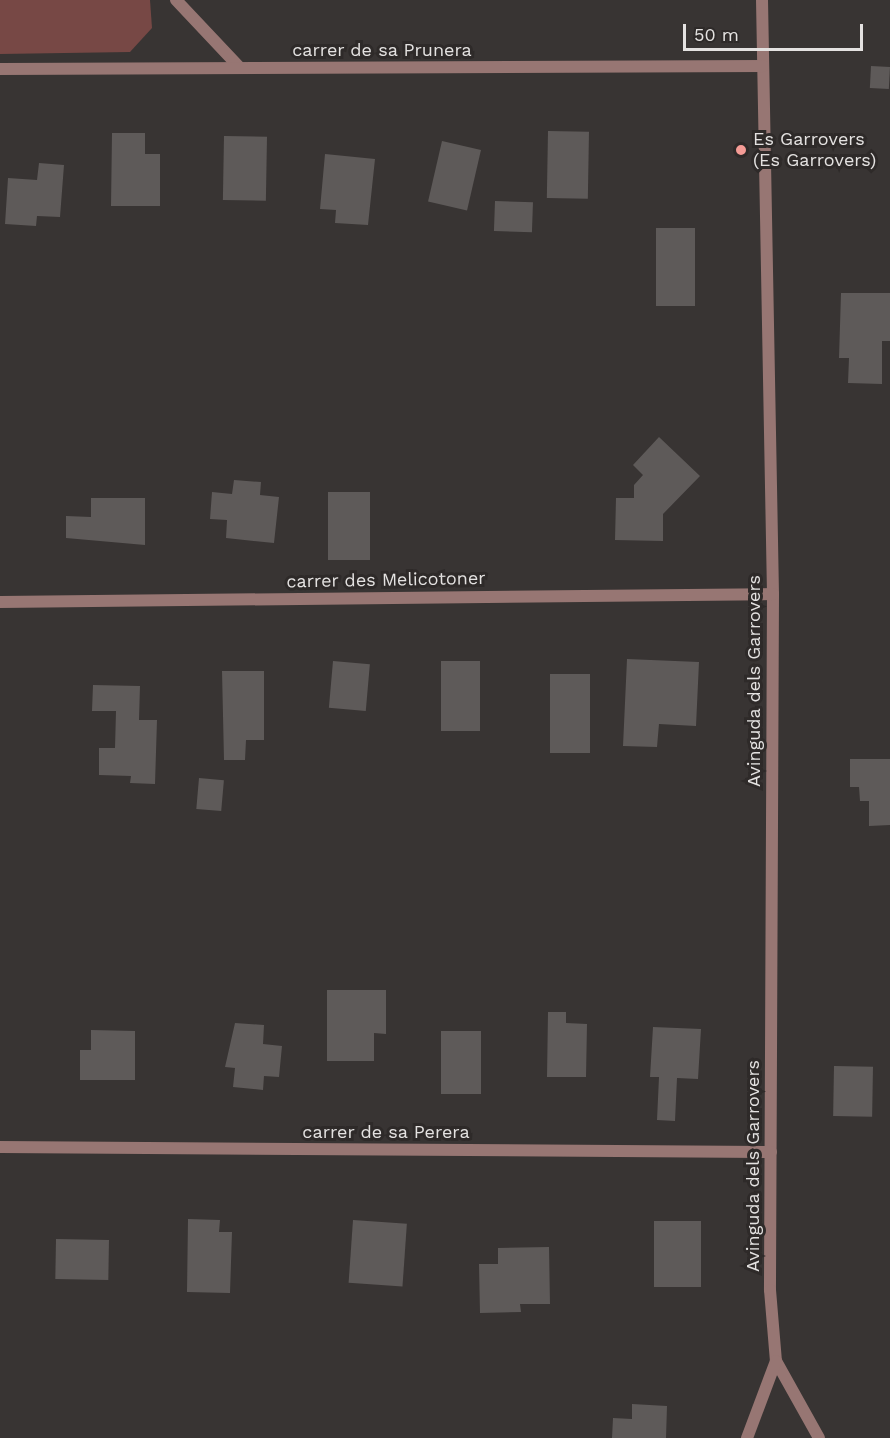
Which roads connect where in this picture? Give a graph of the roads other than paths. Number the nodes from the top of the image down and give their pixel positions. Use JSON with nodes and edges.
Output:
{"nodes":[{"id":1,"x":176,"y":0,"type":"edge"},
{"id":2,"x":762,"y":0,"type":"edge"},
{"id":3,"x":763,"y":66,"type":"junction"},
{"id":4,"x":240,"y":68,"type":"junction"},
{"id":5,"x":0,"y":69,"type":"edge"},
{"id":6,"x":773,"y":594,"type":"junction"},
{"id":7,"x":0,"y":602,"type":"edge"},
{"id":8,"x":0,"y":1147,"type":"edge"},
{"id":9,"x":771,"y":1152,"type":"junction"},
{"id":10,"x":776,"y":1361,"type":"junction"},
{"id":11,"x":747,"y":1438,"type":"edge"},
{"id":12,"x":819,"y":1438,"type":"edge"}],
"edges":[{"from":1,"to":4,"type":"street"},
{"from":2,"to":3,"type":"street","name":"Avinguda dels Garrovers"},
{"from":3,"to":4,"type":"street","name":"carrer de sa Prunera"},
{"from":3,"to":6,"type":"street","name":"Avinguda dels Garrovers"},
{"from":4,"to":5,"type":"street","name":"carrer de sa Prunera"},
{"from":6,"to":7,"type":"street","name":"carrer des Melicotoner"},
{"from":6,"to":9,"type":"street","name":"Avinguda dels Garrovers"},
{"from":8,"to":9,"type":"street","name":"carrer de sa Perera"},
{"from":9,"to":10,"type":"street","name":"Avinguda dels Garrovers"},
{"from":10,"to":11,"type":"street"},
{"from":10,"to":12,"type":"street"}]}
